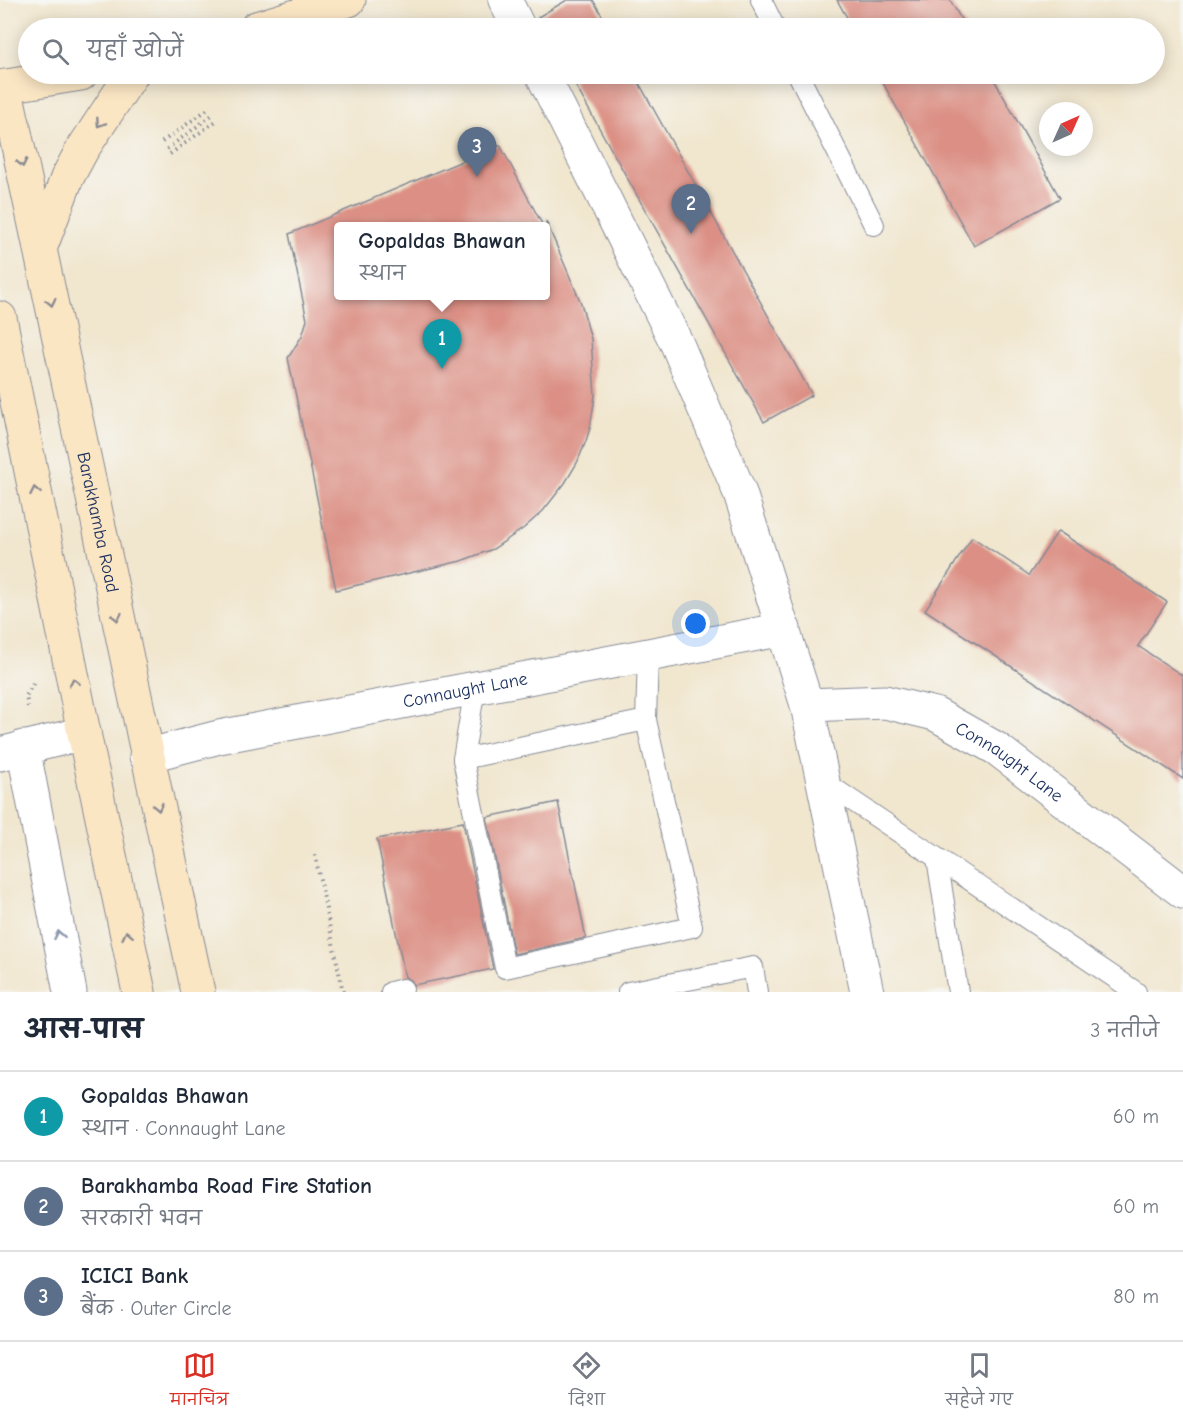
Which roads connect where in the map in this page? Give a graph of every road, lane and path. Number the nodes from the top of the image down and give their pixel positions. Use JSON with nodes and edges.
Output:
{"nodes":[{"id":1,"x":349,"y":0,"type":"edge"},
{"id":2,"x":505,"y":0,"type":"edge"},
{"id":3,"x":761,"y":0,"type":"edge"},
{"id":4,"x":289,"y":18,"type":"edge"},
{"id":5,"x":514,"y":18,"type":"edge"},
{"id":6,"x":770,"y":18,"type":"edge"},
{"id":7,"x":18,"y":84,"type":"edge"},
{"id":8,"x":125,"y":84,"type":"edge"},
{"id":9,"x":547,"y":84,"type":"edge"},
{"id":10,"x":803,"y":84,"type":"edge"},
{"id":11,"x":3,"y":86,"type":"edge"},
{"id":12,"x":208,"y":109,"type":"dead end"},
{"id":13,"x":212,"y":115,"type":"dead end"},
{"id":14,"x":216,"y":121,"type":"dead end"},
{"id":15,"x":162,"y":142,"type":"dead end"},
{"id":16,"x":166,"y":149,"type":"dead end"},
{"id":17,"x":170,"y":154,"type":"dead end"},
{"id":18,"x":874,"y":225,"type":"dead end"},
{"id":19,"x":40,"y":249,"type":"junction"},
{"id":20,"x":0,"y":318,"type":"edge"},
{"id":21,"x":783,"y":629,"type":"junction"},
{"id":22,"x":648,"y":655,"type":"junction"},
{"id":23,"x":34,"y":681,"type":"dead end"},
{"id":24,"x":475,"y":688,"type":"junction"},
{"id":25,"x":807,"y":705,"type":"junction"},
{"id":26,"x":28,"y":707,"type":"dead end"},
{"id":27,"x":646,"y":720,"type":"junction"},
{"id":28,"x":84,"y":733,"type":"junction"},
{"id":29,"x":12,"y":751,"type":"edge"},
{"id":30,"x":146,"y":756,"type":"junction"},
{"id":31,"x":463,"y":759,"type":"junction"},
{"id":32,"x":823,"y":781,"type":"junction"},
{"id":33,"x":315,"y":855,"type":"dead end"},
{"id":34,"x":937,"y":858,"type":"junction"},
{"id":35,"x":1183,"y":892,"type":"edge"},
{"id":36,"x":70,"y":992,"type":"edge"},
{"id":37,"x":139,"y":992,"type":"edge"},
{"id":38,"x":198,"y":992,"type":"edge"},
{"id":39,"x":343,"y":992,"type":"edge"},
{"id":40,"x":628,"y":992,"type":"edge"},
{"id":41,"x":757,"y":992,"type":"edge"},
{"id":42,"x":867,"y":992,"type":"edge"},
{"id":43,"x":958,"y":992,"type":"edge"},
{"id":44,"x":1136,"y":992,"type":"edge"}],
"edges":[{"from":1,"to":4,"type":"main road"},
{"from":2,"to":5,"type":"street"},
{"from":3,"to":6,"type":"lane"},
{"from":7,"to":11,"type":"main road"},
{"from":8,"to":19,"type":"main road","one_way":true},
{"from":9,"to":21,"type":"street"},
{"from":10,"to":18,"type":"lane"},
{"from":11,"to":19,"type":"main road","name":"Barakhamba Road","one_way":true},
{"from":12,"to":15,"type":"path"},
{"from":13,"to":16,"type":"path"},
{"from":14,"to":17,"type":"path"},
{"from":19,"to":30,"type":"main road","name":"Barakhamba Road","one_way":true},
{"from":28,"to":20,"type":"main road","one_way":true},
{"from":21,"to":22,"type":"street","name":"Connaught Lane"},
{"from":21,"to":25,"type":"street"},
{"from":22,"to":24,"type":"street","name":"Connaught Lane"},
{"from":22,"to":27,"type":"lane"},
{"from":23,"to":26,"type":"path"},
{"from":24,"to":30,"type":"street","name":"Connaught Lane"},
{"from":24,"to":31,"type":"lane"},
{"from":25,"to":32,"type":"street"},
{"from":25,"to":35,"type":"street","name":"Connaught Lane"},
{"from":27,"to":31,"type":"lane"},
{"from":27,"to":31,"type":"lane"},
{"from":28,"to":29,"type":"street"},
{"from":37,"to":28,"type":"main road","one_way":true},
{"from":36,"to":29,"type":"street","one_way":true},
{"from":30,"to":38,"type":"main road","name":"Barakhamba Road","one_way":true},
{"from":32,"to":34,"type":"lane"},
{"from":32,"to":42,"type":"street"},
{"from":33,"to":39,"type":"path"},
{"from":34,"to":43,"type":"lane"},
{"from":34,"to":44,"type":"lane"},
{"from":40,"to":41,"type":"lane"}]}
